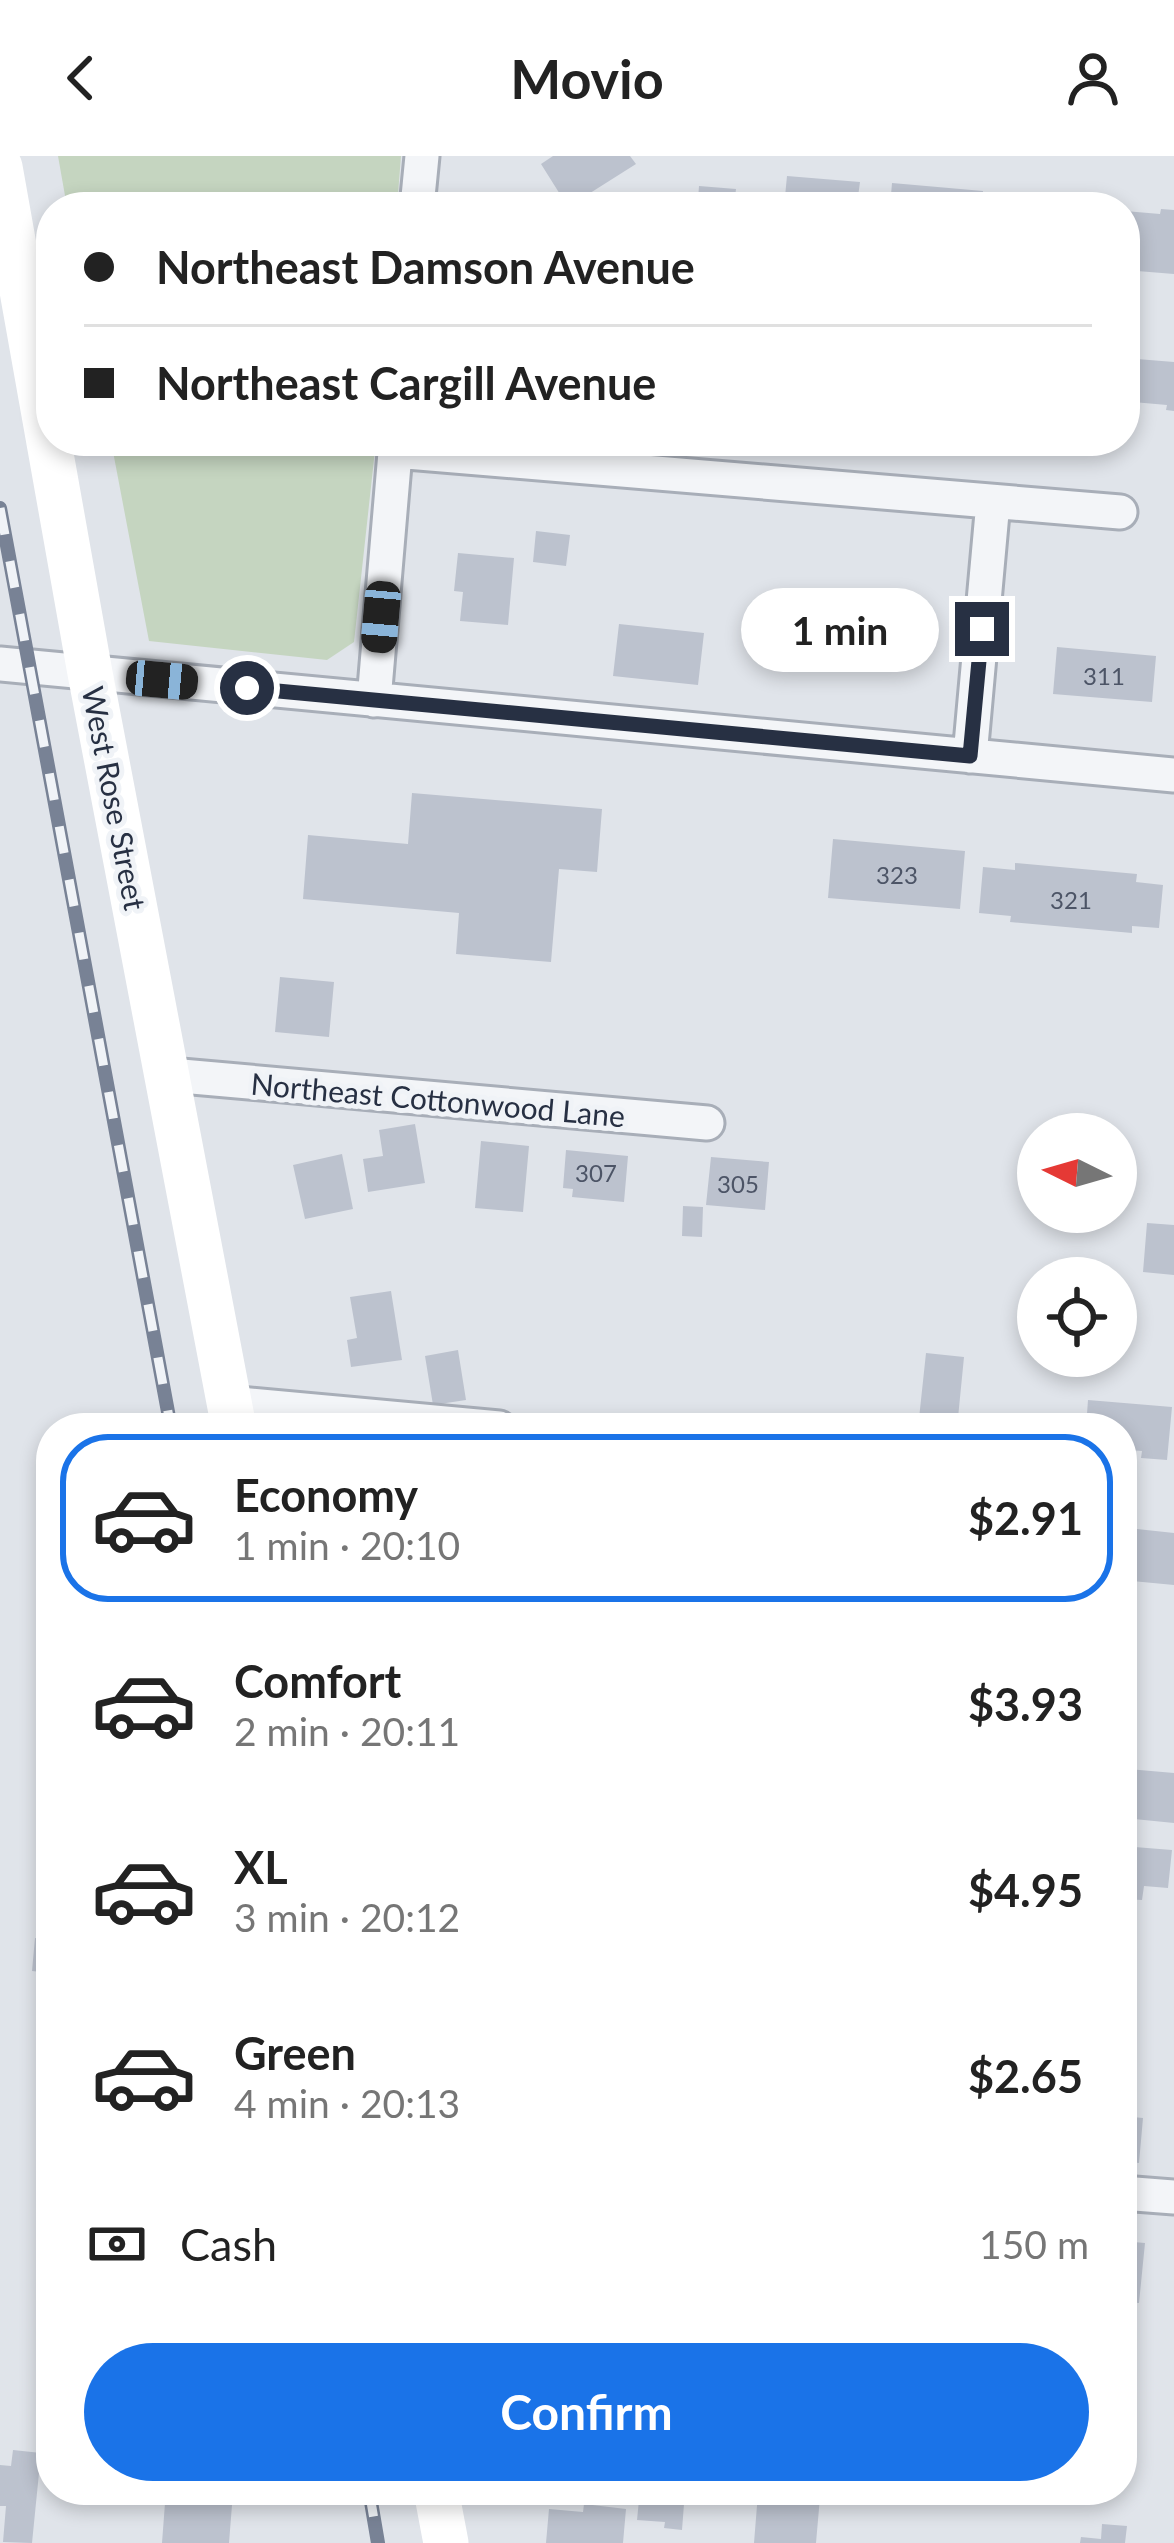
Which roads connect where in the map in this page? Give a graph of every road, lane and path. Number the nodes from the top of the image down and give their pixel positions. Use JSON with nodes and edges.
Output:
{"nodes":[{"id":1,"x":422,"y":156,"type":"edge"},
{"id":2,"x":0,"y":167,"type":"edge"},
{"id":3,"x":418,"y":192,"type":"edge"},
{"id":4,"x":36,"y":369,"type":"edge"},
{"id":5,"x":51,"y":456,"type":"edge"},
{"id":6,"x":394,"y":456,"type":"edge"},
{"id":7,"x":502,"y":456,"type":"edge"},
{"id":8,"x":994,"y":502,"type":"junction"},
{"id":9,"x":1120,"y":512,"type":"dead end"},
{"id":10,"x":0,"y":664,"type":"edge"},
{"id":11,"x":90,"y":673,"type":"junction"},
{"id":12,"x":374,"y":700,"type":"junction"},
{"id":13,"x":970,"y":756,"type":"junction"},
{"id":14,"x":1174,"y":776,"type":"edge"},
{"id":15,"x":170,"y":1075,"type":"junction"},
{"id":16,"x":707,"y":1124,"type":"dead end"},
{"id":17,"x":232,"y":1413,"type":"edge"},
{"id":18,"x":1137,"y":2194,"type":"edge"},
{"id":19,"x":1174,"y":2197,"type":"edge"},
{"id":20,"x":439,"y":2505,"type":"edge"},
{"id":21,"x":446,"y":2543,"type":"edge"}],
"edges":[{"from":1,"to":3,"type":"street"},
{"from":2,"to":4,"type":"main road","name":"West Rose Street"},
{"from":5,"to":11,"type":"main road","name":"West Rose Street"},
{"from":6,"to":12,"type":"street"},
{"from":7,"to":8,"type":"street"},
{"from":8,"to":9,"type":"street"},
{"from":8,"to":13,"type":"street"},
{"from":10,"to":11,"type":"street"},
{"from":11,"to":12,"type":"street"},
{"from":11,"to":15,"type":"main road","name":"West Rose Street"},
{"from":12,"to":13,"type":"street"},
{"from":13,"to":14,"type":"street"},
{"from":15,"to":16,"type":"street","name":"Northeast Cottonwood Lane"},
{"from":15,"to":17,"type":"main road","name":"West Rose Street"},
{"from":18,"to":19,"type":"street"},
{"from":20,"to":21,"type":"main road"}]}
